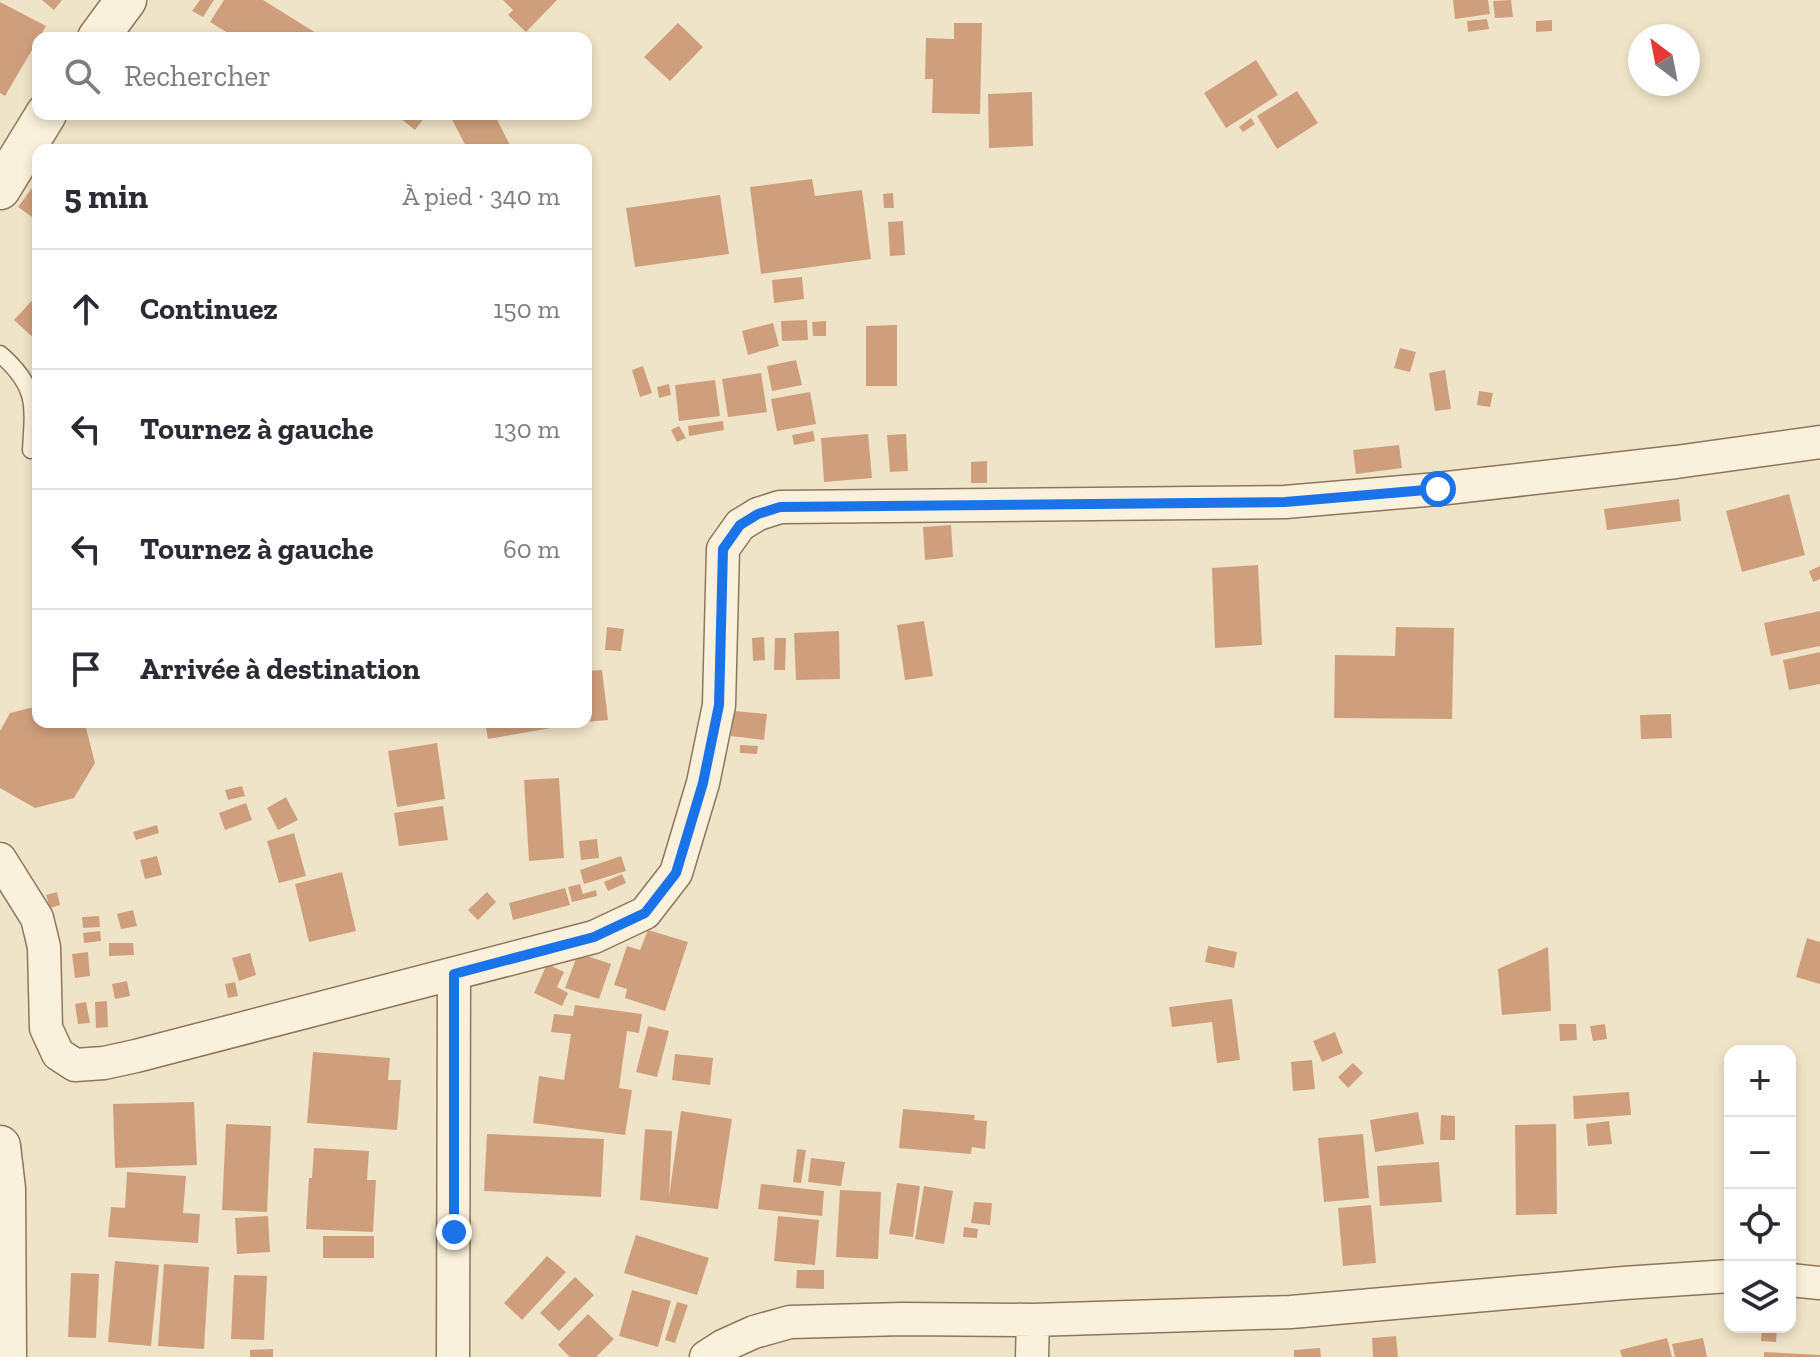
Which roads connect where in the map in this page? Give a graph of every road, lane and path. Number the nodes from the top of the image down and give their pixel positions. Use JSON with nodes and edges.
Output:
{"nodes":[{"id":1,"x":126,"y":0,"type":"edge"},
{"id":2,"x":102,"y":32,"type":"edge"},
{"id":3,"x":41,"y":120,"type":"edge"},
{"id":4,"x":5,"y":163,"type":"edge"},
{"id":5,"x":0,"y":354,"type":"edge"},
{"id":6,"x":32,"y":401,"type":"edge"},
{"id":7,"x":32,"y":436,"type":"edge"},
{"id":8,"x":1820,"y":442,"type":"edge"},
{"id":9,"x":31,"y":450,"type":"dead end"},
{"id":10,"x":0,"y":859,"type":"edge"},
{"id":11,"x":454,"y":974,"type":"junction"},
{"id":12,"x":0,"y":1146,"type":"edge"},
{"id":13,"x":1724,"y":1276,"type":"edge"},
{"id":14,"x":3,"y":1281,"type":"edge"},
{"id":15,"x":1796,"y":1281,"type":"edge"},
{"id":16,"x":1820,"y":1283,"type":"edge"},
{"id":17,"x":1033,"y":1320,"type":"junction"},
{"id":18,"x":6,"y":1357,"type":"edge"},
{"id":19,"x":453,"y":1357,"type":"edge"},
{"id":20,"x":706,"y":1357,"type":"edge"},
{"id":21,"x":1032,"y":1357,"type":"edge"}],
"edges":[{"from":1,"to":2,"type":"street"},
{"from":3,"to":4,"type":"street"},
{"from":5,"to":6,"type":"lane"},
{"from":7,"to":9,"type":"lane"},
{"from":8,"to":11,"type":"street"},
{"from":10,"to":11,"type":"street"},
{"from":11,"to":19,"type":"street"},
{"from":12,"to":14,"type":"street"},
{"from":13,"to":17,"type":"street"},
{"from":14,"to":18,"type":"street"},
{"from":15,"to":16,"type":"street"},
{"from":17,"to":20,"type":"street"},
{"from":17,"to":21,"type":"street"}]}
